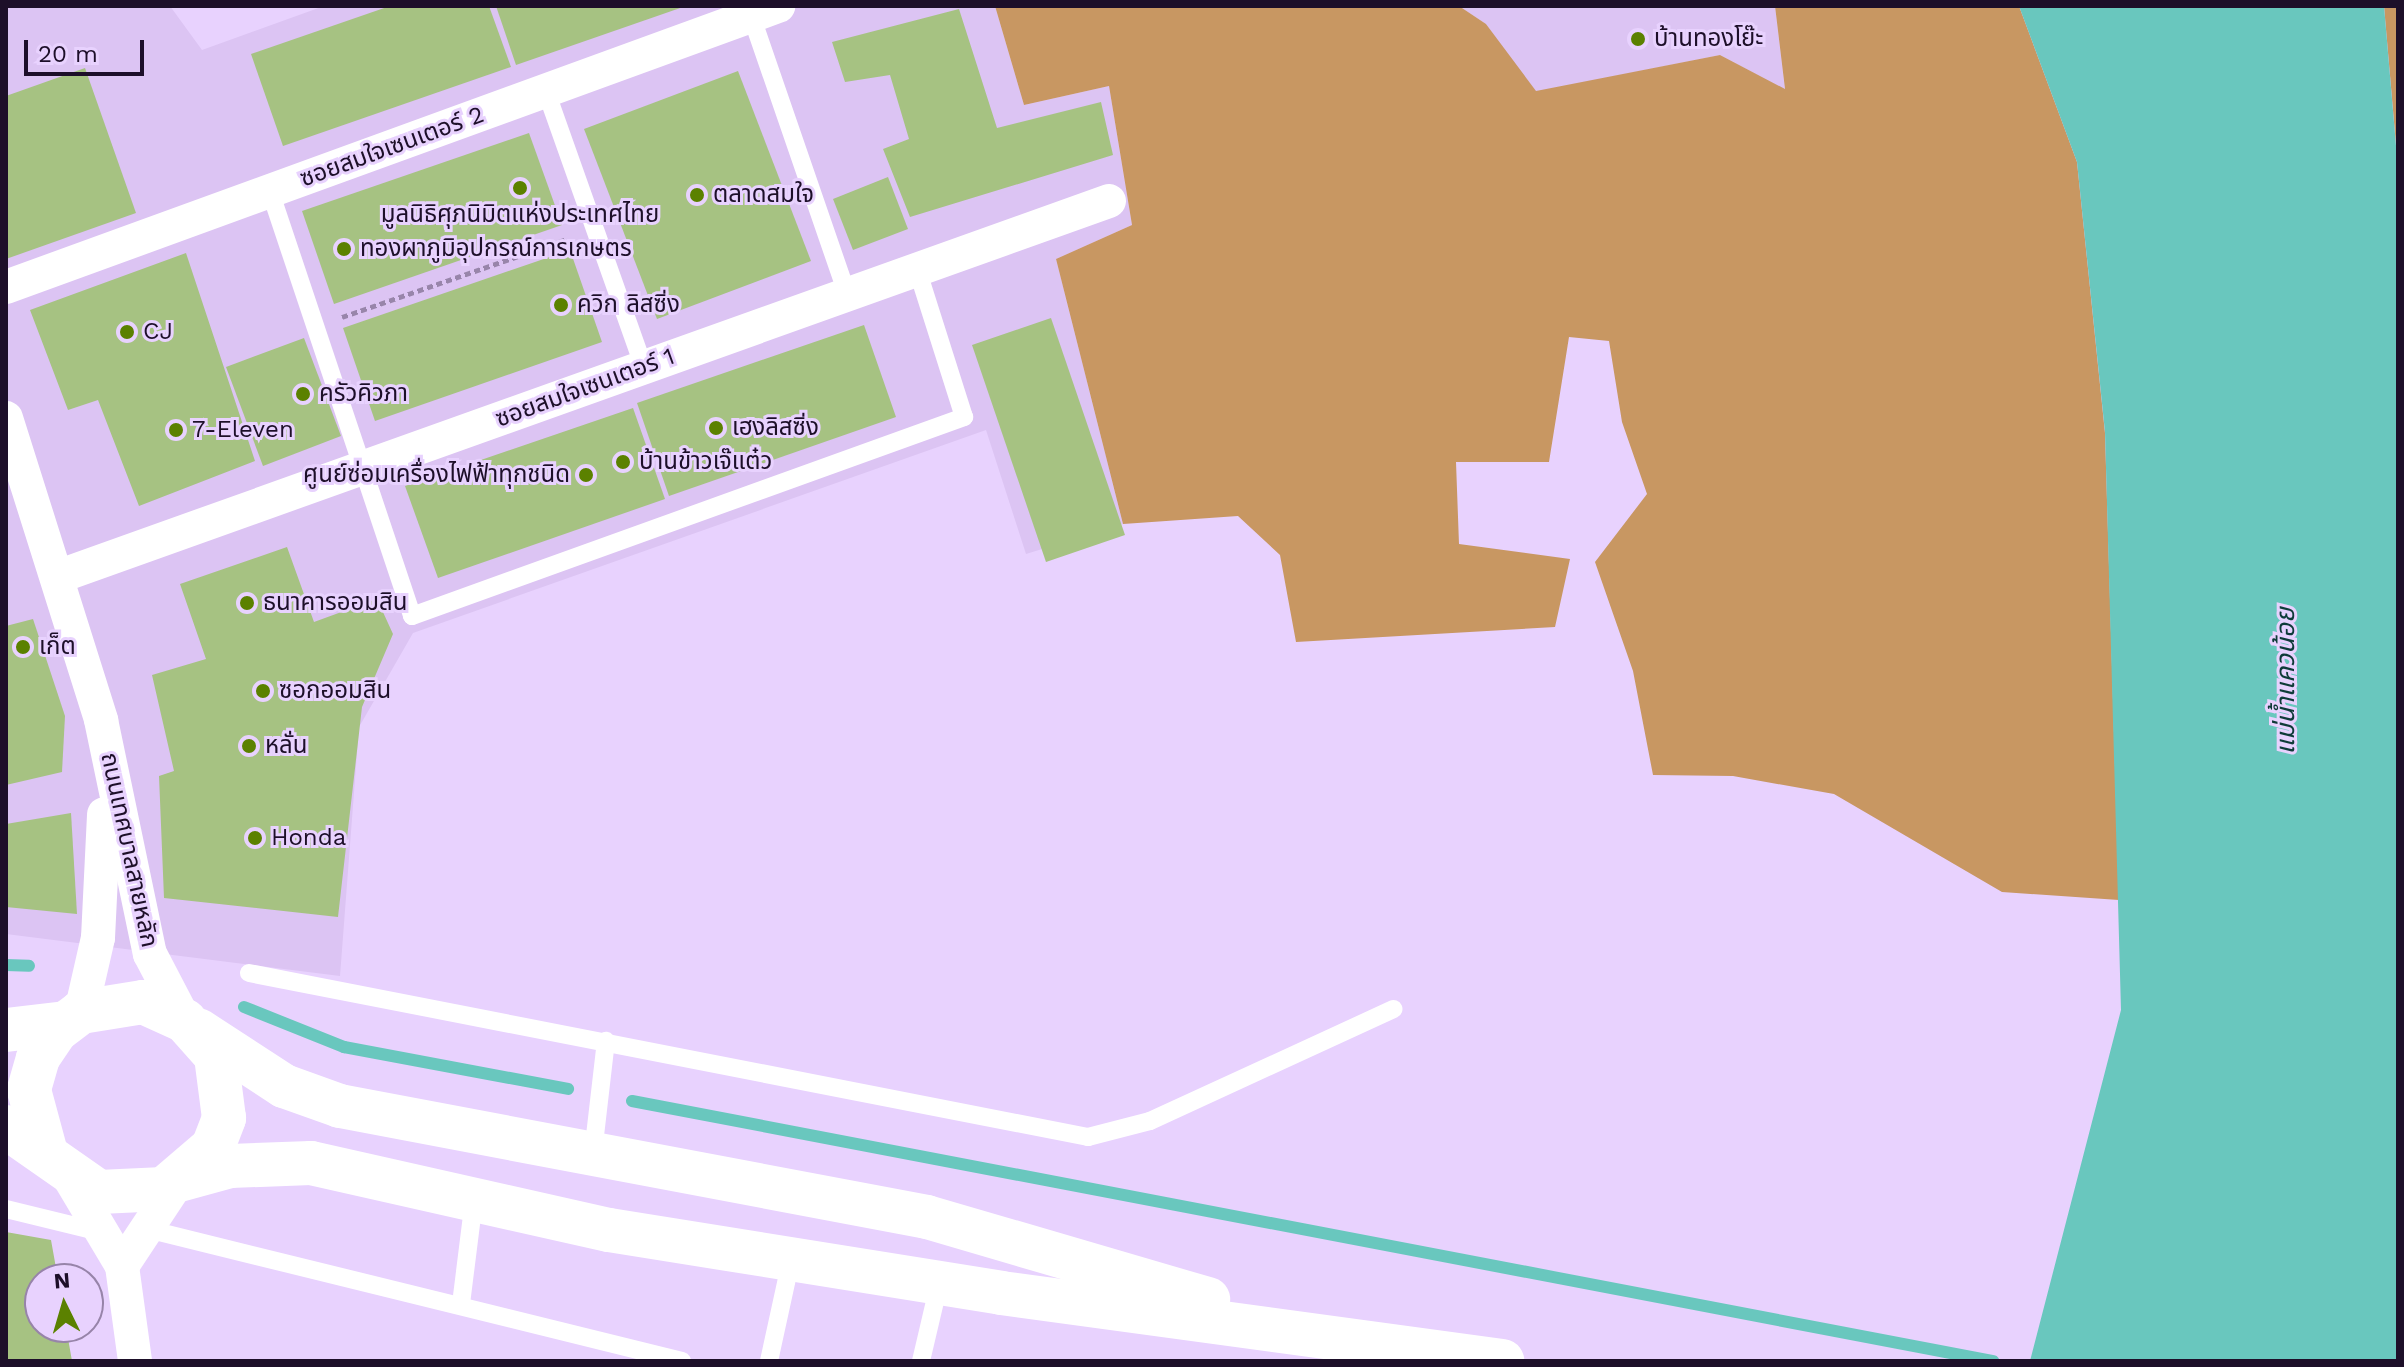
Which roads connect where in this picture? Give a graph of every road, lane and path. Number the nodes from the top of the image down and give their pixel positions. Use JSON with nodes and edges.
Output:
{"nodes":[{"id":1,"x":764,"y":10,"type":"edge"},
{"id":2,"x":546,"y":91,"type":"junction"},
{"id":3,"x":270,"y":191,"type":"junction"},
{"id":4,"x":1109,"y":201,"type":"dead end"},
{"id":5,"x":595,"y":230,"type":"junction"},
{"id":6,"x":917,"y":269,"type":"junction"},
{"id":7,"x":6,"y":287,"type":"edge"},
{"id":8,"x":847,"y":294,"type":"junction"},
{"id":9,"x":314,"y":326,"type":"junction"},
{"id":10,"x":644,"y":367,"type":"junction"},
{"id":11,"x":6,"y":418,"type":"edge"},
{"id":12,"x":361,"y":469,"type":"junction"},
{"id":13,"x":60,"y":576,"type":"junction"},
{"id":14,"x":101,"y":720,"type":"junction"},
{"id":15,"x":249,"y":973,"type":"dead end"},
{"id":16,"x":1393,"y":1009,"type":"dead end"},
{"id":17,"x":74,"y":1017,"type":"junction"},
{"id":18,"x":192,"y":1025,"type":"junction"},
{"id":19,"x":6,"y":1030,"type":"edge"},
{"id":20,"x":606,"y":1041,"type":"junction"},
{"id":21,"x":6,"y":1127,"type":"edge"},
{"id":22,"x":593,"y":1154,"type":"junction"},
{"id":23,"x":57,"y":1165,"type":"junction"},
{"id":24,"x":179,"y":1180,"type":"junction"},
{"id":25,"x":474,"y":1200,"type":"junction"},
{"id":26,"x":6,"y":1209,"type":"edge"},
{"id":27,"x":151,"y":1230,"type":"junction"},
{"id":28,"x":104,"y":1233,"type":"junction"},
{"id":29,"x":791,"y":1260,"type":"junction"},
{"id":30,"x":122,"y":1266,"type":"junction"},
{"id":31,"x":939,"y":1284,"type":"junction"},
{"id":32,"x":461,"y":1304,"type":"junction"},
{"id":33,"x":1345,"y":1339,"type":"junction"},
{"id":34,"x":135,"y":1361,"type":"edge"},
{"id":35,"x":682,"y":1361,"type":"edge"},
{"id":36,"x":769,"y":1361,"type":"edge"},
{"id":37,"x":921,"y":1361,"type":"edge"},
{"id":38,"x":1502,"y":1361,"type":"edge"}],
"edges":[{"from":1,"to":2,"type":"street","name":"ซอยสมใจเซนเตอร์ 2"},
{"from":1,"to":8,"type":"lane"},
{"from":2,"to":3,"type":"street","name":"ซอยสมใจเซนเตอร์ 2"},
{"from":2,"to":5,"type":"lane"},
{"from":3,"to":7,"type":"street","name":"ซอยสมใจเซนเตอร์ 2"},
{"from":3,"to":9,"type":"lane"},
{"from":4,"to":6,"type":"street","name":"ซอยสมใจเซนเตอร์ 1"},
{"from":5,"to":9,"type":"path"},
{"from":5,"to":10,"type":"lane"},
{"from":6,"to":8,"type":"street","name":"ซอยสมใจเซนเตอร์ 1"},
{"from":6,"to":12,"type":"lane"},
{"from":8,"to":10,"type":"street","name":"ซอยสมใจเซนเตอร์ 1"},
{"from":9,"to":12,"type":"lane"},
{"from":10,"to":12,"type":"street","name":"ซอยสมใจเซนเตอร์ 1"},
{"from":11,"to":13,"type":"street","name":"ถนนเทศบาลสายหลัก"},
{"from":12,"to":13,"type":"street","name":"ซอยสมใจเซนเตอร์ 1"},
{"from":13,"to":14,"type":"street","name":"ถนนเทศบาลสายหลัก"},
{"from":14,"to":17,"type":"street","name":"ถนนเทศบาลสายหลัก"},
{"from":14,"to":18,"type":"street","name":"ถนนเทศบาลสายหลัก"},
{"from":15,"to":20,"type":"lane"},
{"from":16,"to":20,"type":"lane"},
{"from":17,"to":18,"type":"main road"},
{"from":17,"to":19,"type":"main road"},
{"from":17,"to":23,"type":"main road"},
{"from":18,"to":22,"type":"main road"},
{"from":18,"to":24,"type":"main road"},
{"from":20,"to":22,"type":"lane"},
{"from":21,"to":23,"type":"main road"},
{"from":22,"to":33,"type":"main road"},
{"from":23,"to":24,"type":"main road"},
{"from":23,"to":28,"type":"street"},
{"from":24,"to":25,"type":"main road"},
{"from":24,"to":27,"type":"street"},
{"from":25,"to":29,"type":"main road"},
{"from":25,"to":32,"type":"lane"},
{"from":26,"to":28,"type":"lane"},
{"from":27,"to":30,"type":"street"},
{"from":27,"to":32,"type":"lane"},
{"from":28,"to":30,"type":"street"},
{"from":29,"to":31,"type":"main road"},
{"from":29,"to":36,"type":"lane"},
{"from":30,"to":34,"type":"street"},
{"from":31,"to":33,"type":"main road"},
{"from":31,"to":37,"type":"lane"},
{"from":32,"to":35,"type":"lane"},
{"from":33,"to":38,"type":"main road"}]}
